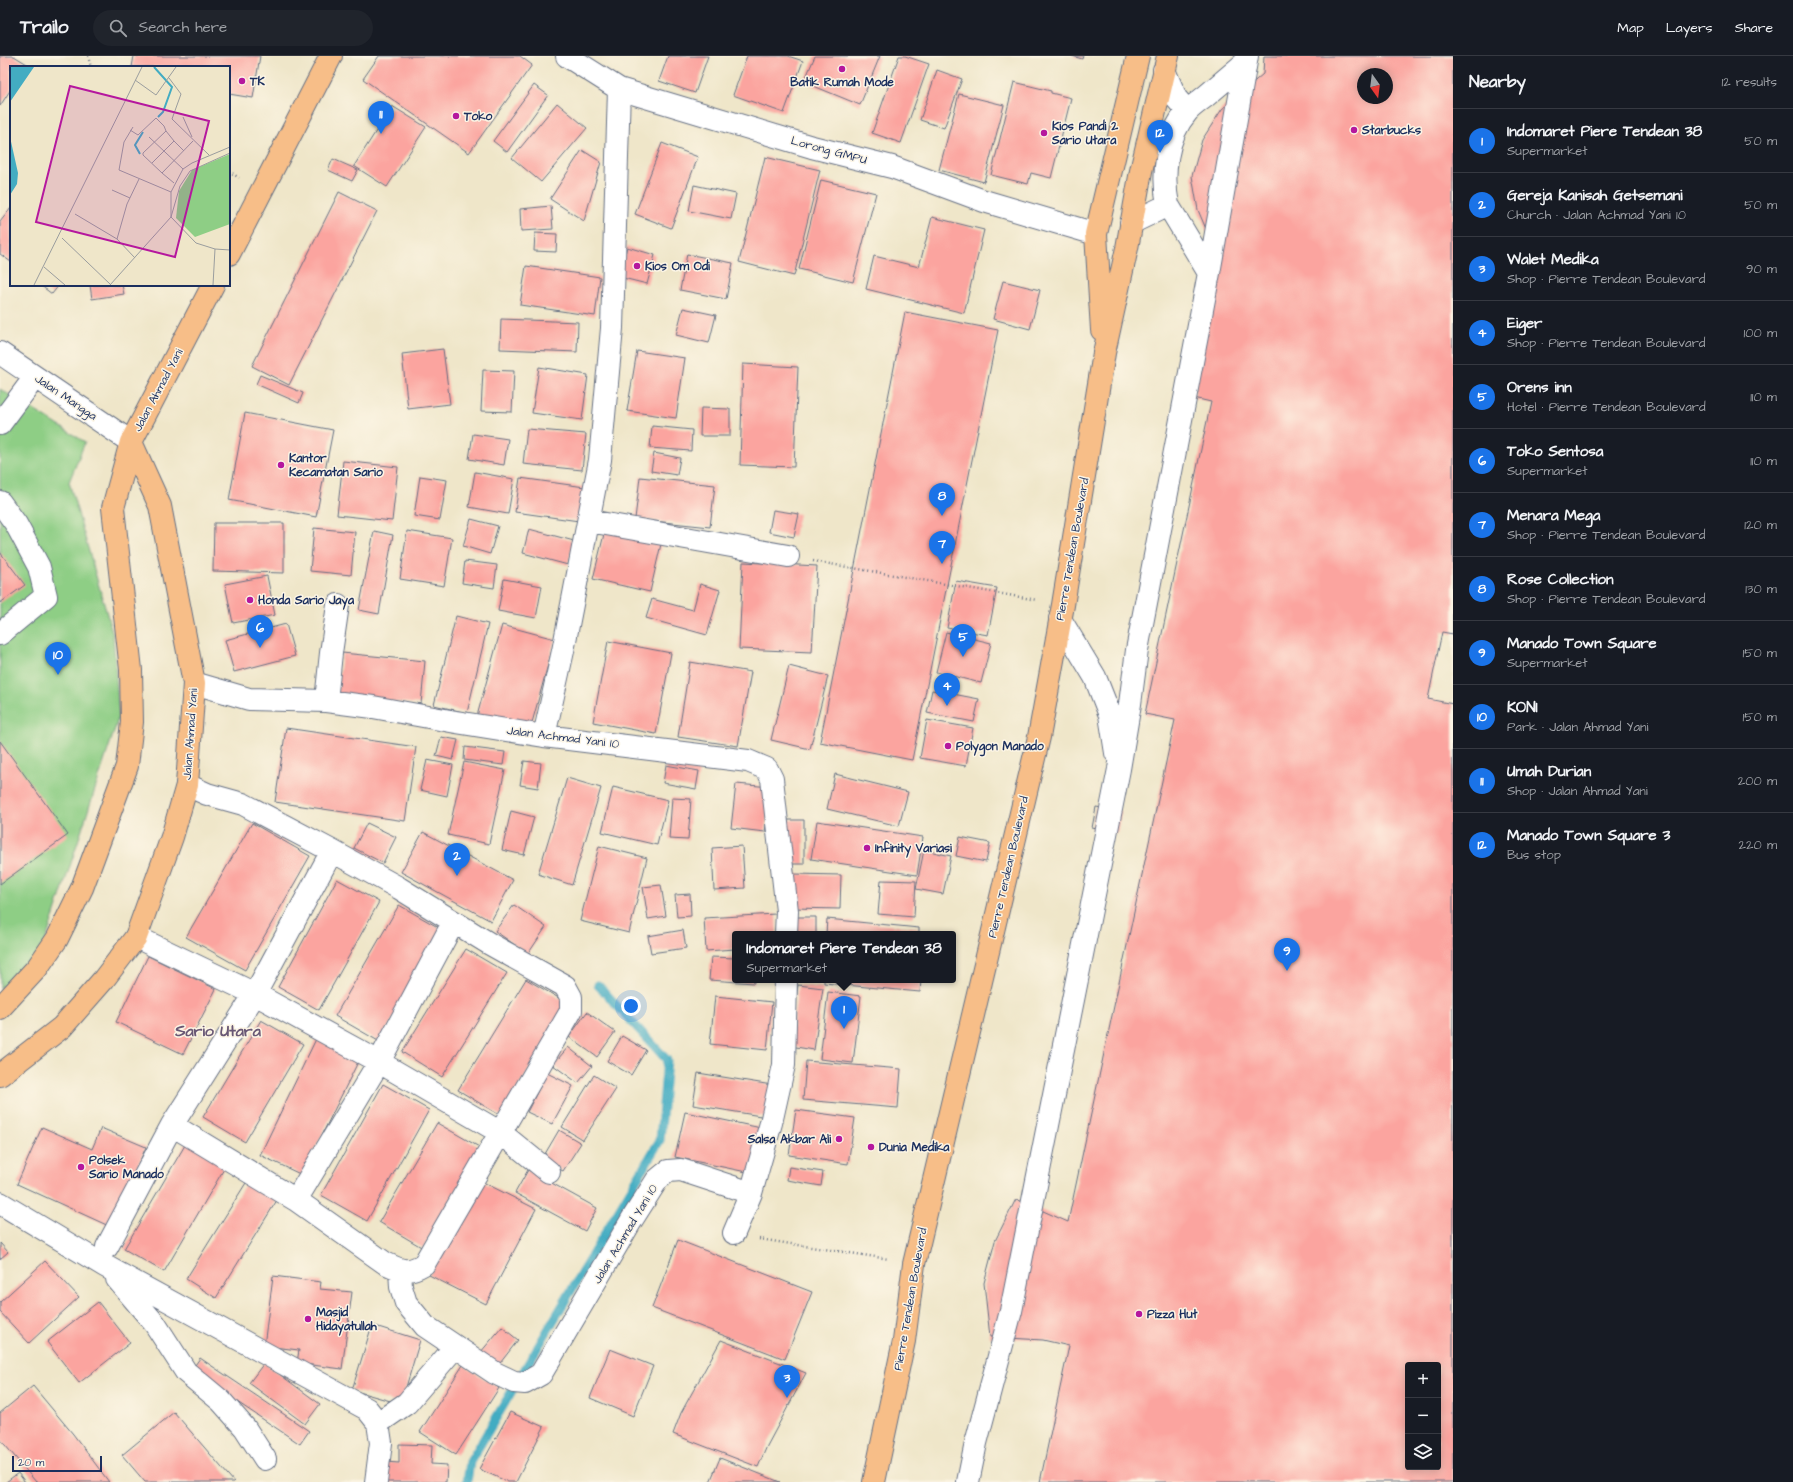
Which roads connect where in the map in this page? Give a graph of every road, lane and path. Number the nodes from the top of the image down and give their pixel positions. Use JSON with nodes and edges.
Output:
{"nodes":[{"id":1,"x":88,"y":56,"type":"edge"},
{"id":2,"x":331,"y":56,"type":"edge"},
{"id":3,"x":567,"y":56,"type":"edge"},
{"id":4,"x":1138,"y":56,"type":"edge"},
{"id":5,"x":1247,"y":59,"type":"edge"},
{"id":6,"x":1166,"y":63,"type":"edge"},
{"id":7,"x":91,"y":66,"type":"edge"},
{"id":8,"x":619,"y":90,"type":"junction"},
{"id":9,"x":1187,"y":111,"type":"junction"},
{"id":10,"x":1168,"y":205,"type":"junction"},
{"id":11,"x":1132,"y":223,"type":"junction"},
{"id":12,"x":1096,"y":234,"type":"junction"},
{"id":13,"x":230,"y":252,"type":"edge"},
{"id":14,"x":1209,"y":272,"type":"junction"},
{"id":15,"x":212,"y":286,"type":"edge"},
{"id":16,"x":0,"y":353,"type":"edge"},
{"id":17,"x":1104,"y":353,"type":"junction"},
{"id":18,"x":35,"y":376,"type":"junction"},
{"id":19,"x":0,"y":424,"type":"edge"},
{"id":20,"x":131,"y":442,"type":"junction"},
{"id":21,"x":0,"y":502,"type":"edge"},
{"id":22,"x":589,"y":521,"type":"junction"},
{"id":23,"x":788,"y":556,"type":"joint"},
{"id":24,"x":338,"y":605,"type":"dead end"},
{"id":25,"x":1062,"y":612,"type":"junction"},
{"id":26,"x":0,"y":634,"type":"edge"},
{"id":27,"x":194,"y":684,"type":"junction"},
{"id":28,"x":326,"y":701,"type":"junction"},
{"id":29,"x":544,"y":736,"type":"junction"},
{"id":30,"x":1119,"y":769,"type":"junction"},
{"id":31,"x":187,"y":785,"type":"junction"},
{"id":32,"x":332,"y":851,"type":"junction"},
{"id":33,"x":453,"y":923,"type":"junction"},
{"id":34,"x":786,"y":931,"type":"edge"},
{"id":35,"x":136,"y":937,"type":"junction"},
{"id":36,"x":786,"y":983,"type":"edge"},
{"id":37,"x":256,"y":994,"type":"junction"},
{"id":38,"x":0,"y":1008,"type":"edge"},
{"id":39,"x":379,"y":1062,"type":"junction"},
{"id":40,"x":0,"y":1075,"type":"edge"},
{"id":41,"x":172,"y":1125,"type":"junction"},
{"id":42,"x":501,"y":1133,"type":"junction"},
{"id":43,"x":549,"y":1172,"type":"dead end"},
{"id":44,"x":751,"y":1193,"type":"junction"},
{"id":45,"x":296,"y":1200,"type":"junction"},
{"id":46,"x":0,"y":1203,"type":"edge"},
{"id":47,"x":736,"y":1230,"type":"joint"},
{"id":48,"x":106,"y":1257,"type":"junction"},
{"id":49,"x":914,"y":1264,"type":"junction"},
{"id":50,"x":400,"y":1270,"type":"junction"},
{"id":51,"x":455,"y":1347,"type":"junction"},
{"id":52,"x":378,"y":1423,"type":"junction"},
{"id":53,"x":265,"y":1459,"type":"dead end"},
{"id":54,"x":376,"y":1482,"type":"edge"},
{"id":55,"x":874,"y":1482,"type":"edge"},
{"id":56,"x":968,"y":1482,"type":"edge"}],
"edges":[{"from":1,"to":7,"type":"path"},
{"from":2,"to":13,"type":"main road"},
{"from":3,"to":8,"type":"street","name":"Lorong GMPU"},
{"from":4,"to":12,"type":"main road"},
{"from":5,"to":9,"type":"street"},
{"from":5,"to":14,"type":"street"},
{"from":6,"to":9,"type":"street"},
{"from":6,"to":11,"type":"main road","name":"Pierre Tendean Boulevard"},
{"from":8,"to":12,"type":"street","name":"Lorong GMPU"},
{"from":8,"to":22,"type":"street"},
{"from":9,"to":10,"type":"street"},
{"from":10,"to":11,"type":"street"},
{"from":10,"to":14,"type":"street"},
{"from":11,"to":17,"type":"main road","name":"Pierre Tendean Boulevard"},
{"from":12,"to":17,"type":"main road"},
{"from":14,"to":30,"type":"street"},
{"from":15,"to":20,"type":"main road","name":"Jalan Ahmad Yani"},
{"from":16,"to":18,"type":"street","name":"Jalan Mangga"},
{"from":17,"to":25,"type":"main road","name":"Pierre Tendean Boulevard"},
{"from":18,"to":19,"type":"street"},
{"from":18,"to":20,"type":"street","name":"Jalan Mangga"},
{"from":20,"to":27,"type":"main road","name":"Jalan Ahmad Yani"},
{"from":20,"to":38,"type":"main road"},
{"from":21,"to":26,"type":"street"},
{"from":22,"to":23,"type":"street"},
{"from":22,"to":29,"type":"street"},
{"from":23,"to":25,"type":"path"},
{"from":24,"to":28,"type":"street"},
{"from":25,"to":30,"type":"street"},
{"from":25,"to":49,"type":"main road","name":"Pierre Tendean Boulevard"},
{"from":27,"to":28,"type":"street","name":"Jalan Achmad Yani 10"},
{"from":27,"to":31,"type":"main road","name":"Jalan Ahmad Yani"},
{"from":28,"to":29,"type":"street","name":"Jalan Achmad Yani 10"},
{"from":29,"to":34,"type":"street","name":"Jalan Achmad Yani 10"},
{"from":30,"to":56,"type":"street"},
{"from":31,"to":32,"type":"street"},
{"from":31,"to":35,"type":"main road","name":"Jalan Ahmad Yani"},
{"from":32,"to":33,"type":"street"},
{"from":32,"to":37,"type":"street"},
{"from":33,"to":39,"type":"street"},
{"from":33,"to":42,"type":"street"},
{"from":35,"to":37,"type":"street"},
{"from":35,"to":40,"type":"main road","name":"Jalan Ahmad Yani"},
{"from":36,"to":44,"type":"street"},
{"from":37,"to":39,"type":"street"},
{"from":37,"to":41,"type":"street"},
{"from":39,"to":42,"type":"street"},
{"from":39,"to":45,"type":"street"},
{"from":41,"to":45,"type":"street"},
{"from":41,"to":48,"type":"street"},
{"from":42,"to":43,"type":"street"},
{"from":42,"to":50,"type":"street"},
{"from":44,"to":47,"type":"street"},
{"from":44,"to":51,"type":"street","name":"Jalan Achmad Yani 10"},
{"from":45,"to":50,"type":"street"},
{"from":46,"to":48,"type":"street"},
{"from":47,"to":49,"type":"path"},
{"from":48,"to":52,"type":"street"},
{"from":48,"to":53,"type":"street"},
{"from":49,"to":55,"type":"main road","name":"Pierre Tendean Boulevard"},
{"from":50,"to":51,"type":"street","name":"Jalan Achmad Yani 10"},
{"from":51,"to":52,"type":"street"},
{"from":52,"to":54,"type":"street"}]}
